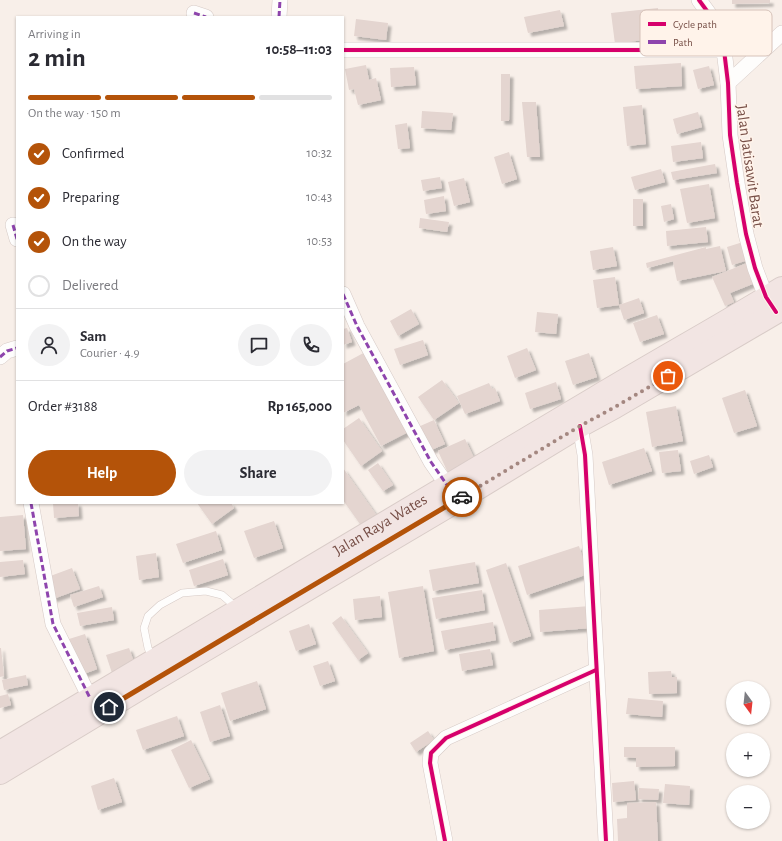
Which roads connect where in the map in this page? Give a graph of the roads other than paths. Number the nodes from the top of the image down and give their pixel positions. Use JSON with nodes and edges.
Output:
{"nodes":[{"id":1,"x":280,"y":0,"type":"edge"},
{"id":2,"x":699,"y":0,"type":"edge"},
{"id":3,"x":706,"y":10,"type":"edge"},
{"id":4,"x":279,"y":16,"type":"edge"},
{"id":5,"x":782,"y":33,"type":"edge"},
{"id":6,"x":772,"y":42,"type":"edge"},
{"id":7,"x":344,"y":50,"type":"edge"},
{"id":8,"x":640,"y":50,"type":"edge"},
{"id":9,"x":725,"y":56,"type":"edge"},
{"id":10,"x":757,"y":56,"type":"edge"},
{"id":11,"x":728,"y":83,"type":"junction"},
{"id":12,"x":344,"y":296,"type":"edge"},
{"id":13,"x":776,"y":302,"type":"edge"},
{"id":14,"x":16,"y":348,"type":"edge"},
{"id":15,"x":0,"y":357,"type":"edge"},
{"id":16,"x":580,"y":426,"type":"junction"},
{"id":17,"x":447,"y":485,"type":"junction"},
{"id":18,"x":31,"y":504,"type":"edge"},
{"id":19,"x":238,"y":609,"type":"junction"},
{"id":20,"x":153,"y":660,"type":"junction"},
{"id":21,"x":596,"y":670,"type":"junction"},
{"id":22,"x":90,"y":698,"type":"junction"},
{"id":23,"x":0,"y":752,"type":"edge"},
{"id":24,"x":0,"y":774,"type":"edge"},
{"id":25,"x":445,"y":841,"type":"edge"},
{"id":26,"x":606,"y":841,"type":"edge"}],
"edges":[{"from":1,"to":4,"type":"street"},
{"from":2,"to":3,"type":"street","name":"Jalan Jatisawit Barat"},
{"from":5,"to":6,"type":"street"},
{"from":7,"to":8,"type":"street"},
{"from":9,"to":11,"type":"street","name":"Jalan Jatisawit Barat"},
{"from":10,"to":11,"type":"street"},
{"from":11,"to":13,"type":"street","name":"Jalan Jatisawit Barat"},
{"from":12,"to":17,"type":"street"},
{"from":13,"to":16,"type":"highway","name":"Jalan Raya Wates"},
{"from":13,"to":17,"type":"highway","name":"Jalan Raya Wates"},
{"from":14,"to":15,"type":"street"},
{"from":16,"to":21,"type":"street"},
{"from":16,"to":24,"type":"highway","name":"Jalan Raya Wates"},
{"from":17,"to":19,"type":"highway","name":"Jalan Raya Wates"},
{"from":18,"to":22,"type":"street"},
{"from":19,"to":20,"type":"highway","name":"Jalan Raya Wates"},
{"from":19,"to":20,"type":"lane"},
{"from":20,"to":22,"type":"highway","name":"Jalan Raya Wates"},
{"from":21,"to":25,"type":"street"},
{"from":21,"to":26,"type":"street"},
{"from":22,"to":23,"type":"highway","name":"Jalan Raya Wates"}]}
